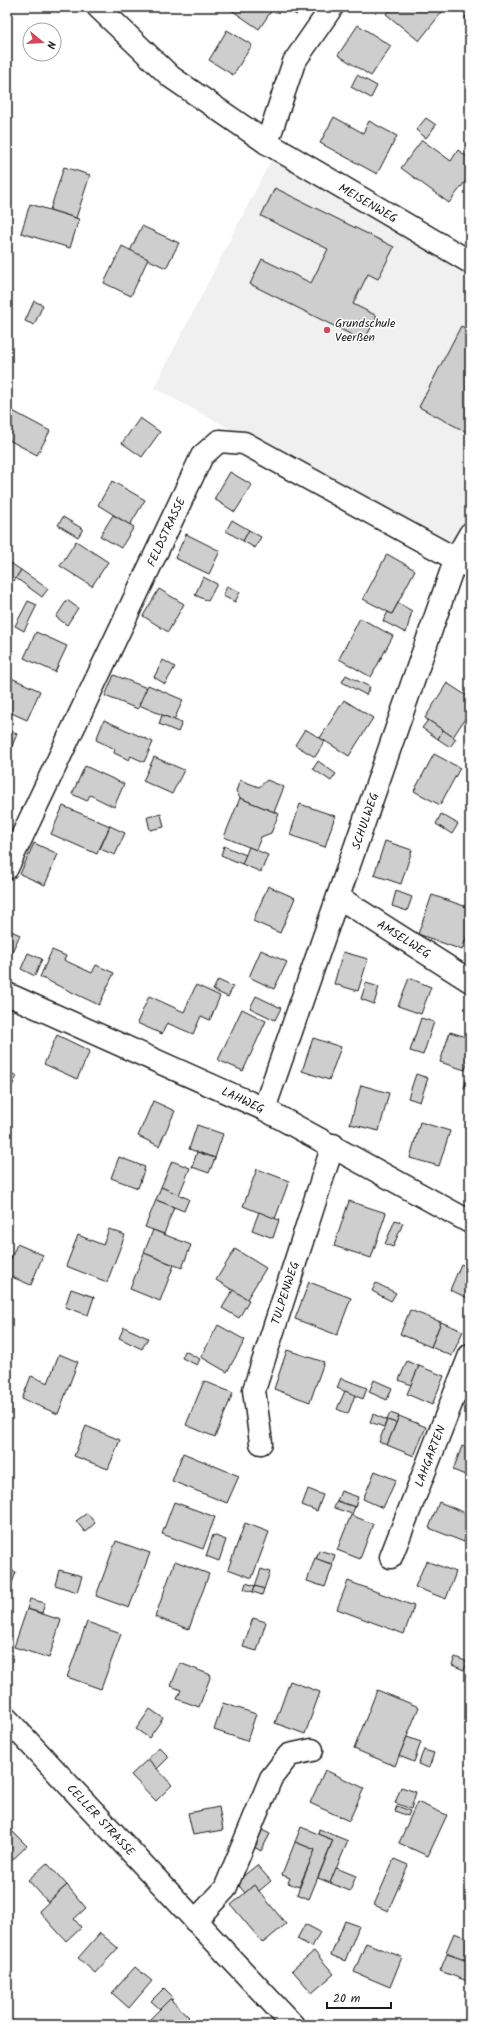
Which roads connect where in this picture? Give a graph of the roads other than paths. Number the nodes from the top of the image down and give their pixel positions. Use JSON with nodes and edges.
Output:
{"nodes":[{"id":1,"x":98,"y":7,"type":"edge"},
{"id":2,"x":332,"y":7,"type":"edge"},
{"id":3,"x":267,"y":144,"type":"junction"},
{"id":4,"x":470,"y":262,"type":"edge"},
{"id":5,"x":470,"y":534,"type":"edge"},
{"id":6,"x":463,"y":563,"type":"edge"},
{"id":7,"x":7,"y":868,"type":"edge"},
{"id":8,"x":338,"y":897,"type":"junction"},
{"id":9,"x":470,"y":981,"type":"edge"},
{"id":10,"x":7,"y":994,"type":"edge"},
{"id":11,"x":264,"y":1109,"type":"junction"},
{"id":12,"x":333,"y":1145,"type":"junction"},
{"id":13,"x":470,"y":1222,"type":"edge"},
{"id":14,"x":470,"y":1355,"type":"edge"},
{"id":15,"x":261,"y":1443,"type":"dead end"},
{"id":16,"x":391,"y":1557,"type":"dead end"},
{"id":17,"x":7,"y":1719,"type":"edge"},
{"id":18,"x":312,"y":1750,"type":"dead end"},
{"id":19,"x":195,"y":1921,"type":"junction"},
{"id":20,"x":293,"y":2025,"type":"edge"}],
"edges":[{"from":1,"to":3,"type":"street","name":"MEISENWEG"},
{"from":2,"to":3,"type":"street"},
{"from":3,"to":4,"type":"street","name":"MEISENWEG"},
{"from":5,"to":6,"type":"street","name":"SCHULWEG"},
{"from":6,"to":7,"type":"street","name":"FELDSTRASSE"},
{"from":6,"to":8,"type":"street","name":"SCHULWEG"},
{"from":8,"to":9,"type":"street","name":"AMSELWEG"},
{"from":8,"to":11,"type":"street","name":"SCHULWEG"},
{"from":10,"to":11,"type":"street","name":"LAHWEG"},
{"from":11,"to":12,"type":"street","name":"LAHWEG"},
{"from":12,"to":13,"type":"street","name":"LAHWEG"},
{"from":12,"to":15,"type":"street","name":"TULPENWEG"},
{"from":14,"to":16,"type":"street","name":"LAHGARTEN"},
{"from":17,"to":19,"type":"street","name":"CELLER STRASSE"},
{"from":18,"to":19,"type":"street"},
{"from":19,"to":20,"type":"street","name":"CELLER STRASSE"}]}
